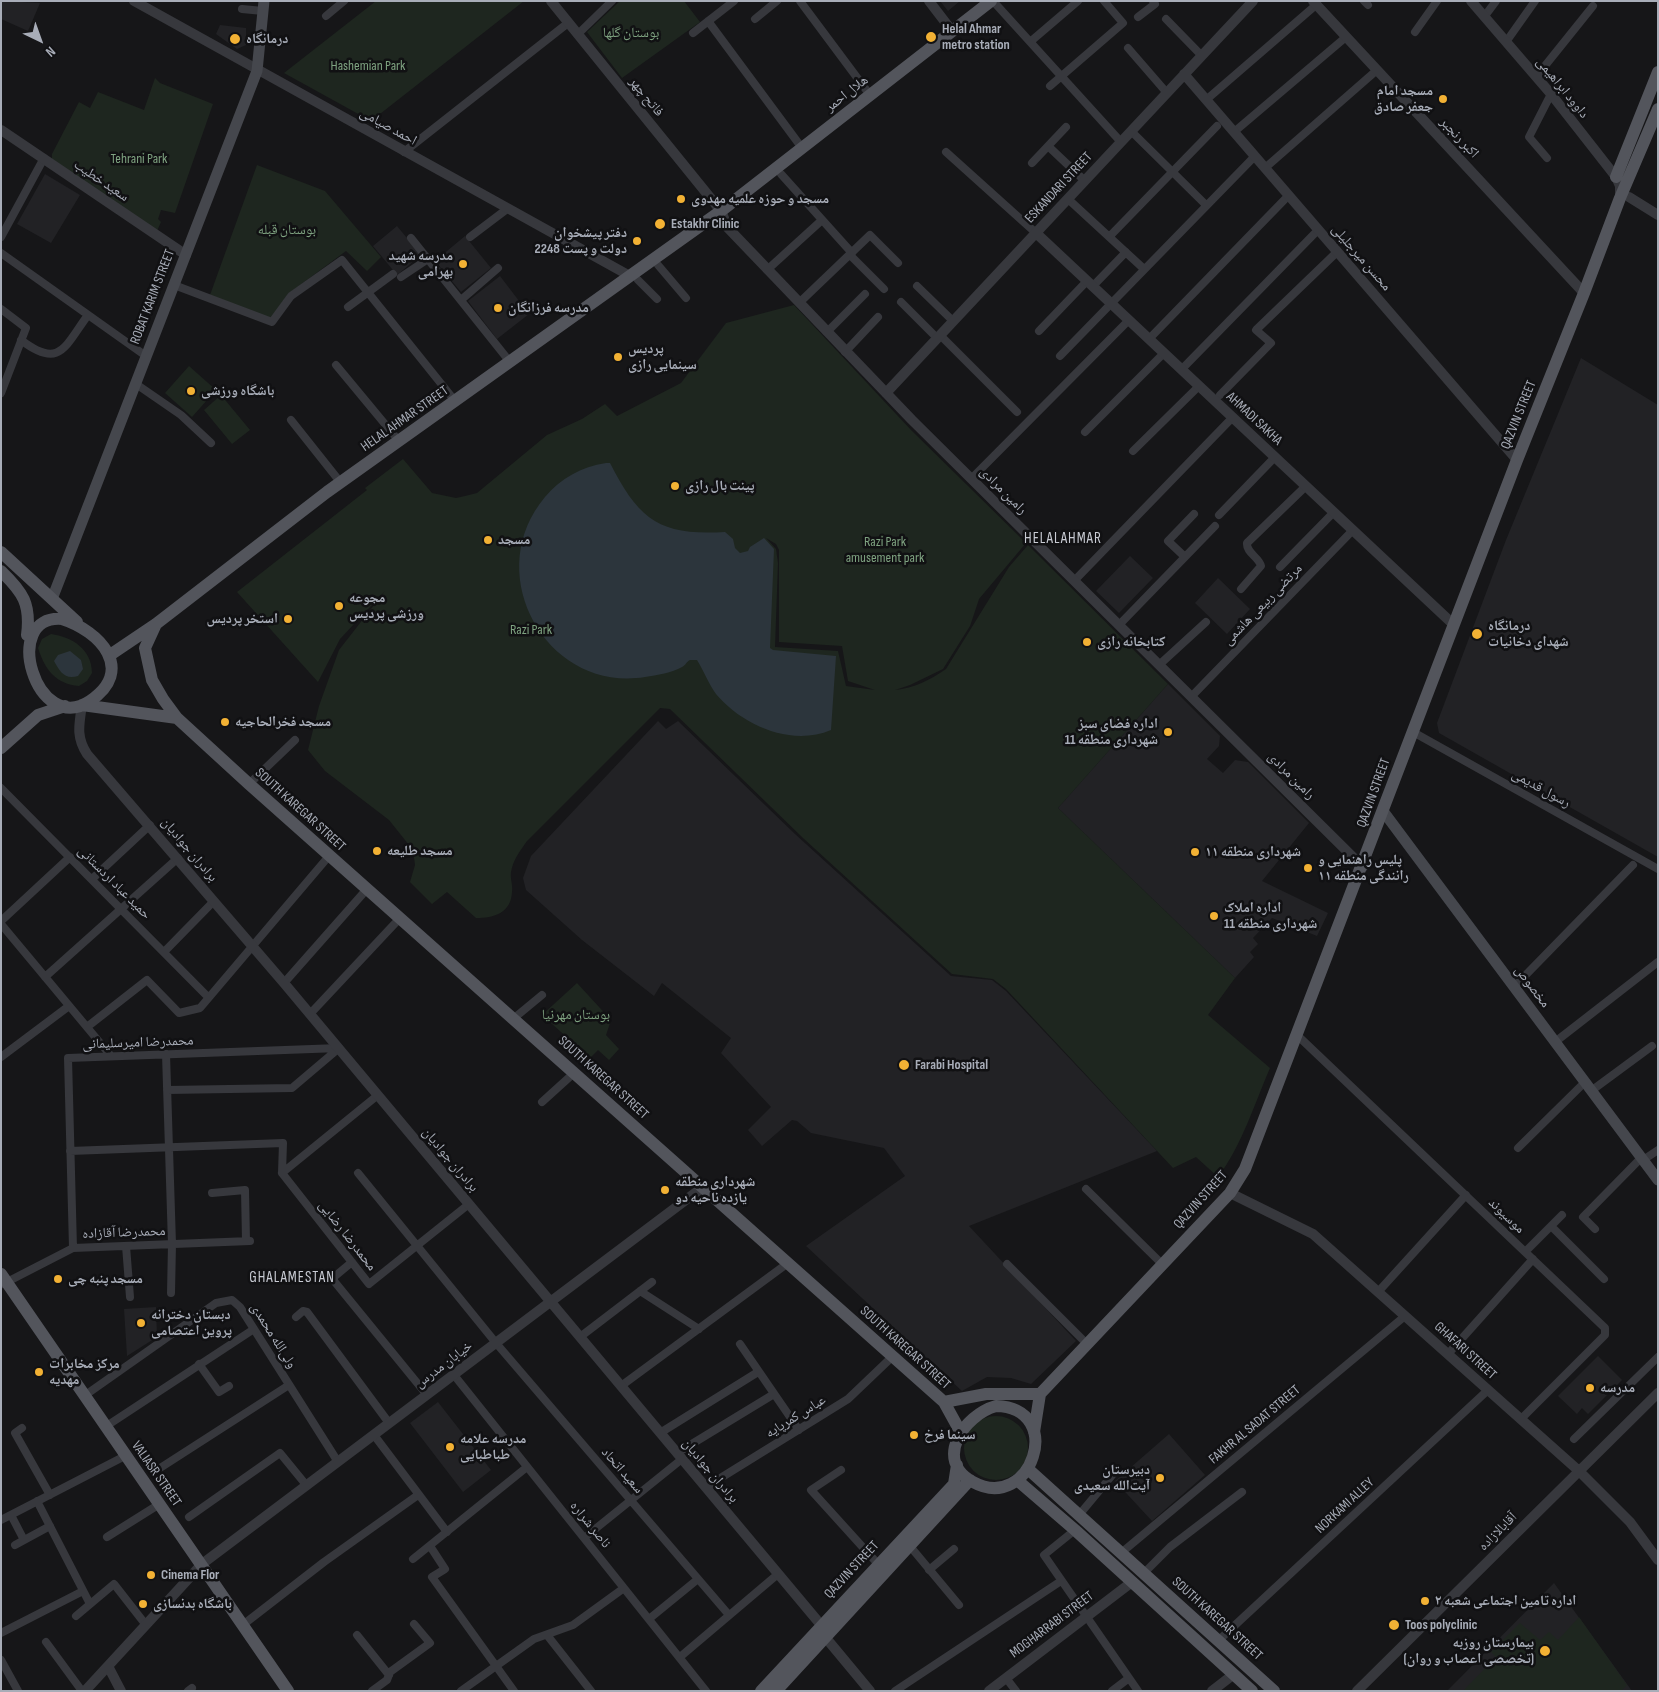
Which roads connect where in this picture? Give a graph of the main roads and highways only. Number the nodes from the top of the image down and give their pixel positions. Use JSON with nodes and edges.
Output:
{"nodes":[{"id":1,"x":992,"y":1,"type":"edge"},
{"id":2,"x":264,"y":6,"type":"edge"},
{"id":3,"x":1658,"y":72,"type":"edge"},
{"id":4,"x":1658,"y":109,"type":"edge"},
{"id":5,"x":1658,"y":126,"type":"edge"},
{"id":6,"x":1640,"y":146,"type":"junction"},
{"id":7,"x":1616,"y":177,"type":"road end"},
{"id":8,"x":720,"y":211,"type":"joint"},
{"id":9,"x":1,"y":552,"type":"edge"},
{"id":10,"x":1,"y":571,"type":"edge"},
{"id":11,"x":52,"y":599,"type":"junction"},
{"id":12,"x":156,"y":624,"type":"junction"},
{"id":13,"x":83,"y":627,"type":"junction"},
{"id":14,"x":26,"y":635,"type":"junction"},
{"id":15,"x":110,"y":655,"type":"junction"},
{"id":16,"x":82,"y":705,"type":"junction"},
{"id":17,"x":66,"y":706,"type":"junction"},
{"id":18,"x":176,"y":718,"type":"junction"},
{"id":19,"x":1,"y":748,"type":"edge"},
{"id":20,"x":1383,"y":811,"type":"junction"},
{"id":21,"x":1658,"y":1180,"type":"edge"},
{"id":22,"x":3,"y":1280,"type":"edge"},
{"id":23,"x":1040,"y":1394,"type":"junction"},
{"id":24,"x":944,"y":1402,"type":"junction"},
{"id":25,"x":960,"y":1431,"type":"junction"},
{"id":26,"x":1034,"y":1432,"type":"junction"},
{"id":27,"x":957,"y":1465,"type":"junction"},
{"id":28,"x":1028,"y":1469,"type":"junction"},
{"id":29,"x":970,"y":1480,"type":"junction"},
{"id":30,"x":1016,"y":1480,"type":"junction"},
{"id":31,"x":288,"y":1691,"type":"edge"},
{"id":32,"x":761,"y":1691,"type":"edge"},
{"id":33,"x":776,"y":1691,"type":"edge"},
{"id":34,"x":1252,"y":1691,"type":"edge"},
{"id":35,"x":1274,"y":1691,"type":"edge"}],
"edges":[{"from":1,"to":8,"type":"main road","name":"هلال احمر"},
{"from":2,"to":11,"type":"main road","name":"ROBAT KARIM STREET"},
{"from":3,"to":7,"type":"main road"},
{"from":4,"to":6,"type":"main road","name":"QAZVIN STREET"},
{"from":5,"to":6,"type":"main road"},
{"from":6,"to":20,"type":"main road","name":"QAZVIN STREET"},
{"from":8,"to":12,"type":"main road","name":"HELAL AHMAR STREET"},
{"from":9,"to":11,"type":"main road"},
{"from":10,"to":14,"type":"main road"},
{"from":11,"to":13,"type":"main road"},
{"from":12,"to":15,"type":"main road","name":"HELAL AHMAR STREET"},
{"from":12,"to":18,"type":"main road","name":"SOUTH KAREGAR STREET"},
{"from":13,"to":14,"type":"main road"},
{"from":13,"to":15,"type":"main road"},
{"from":14,"to":17,"type":"main road"},
{"from":15,"to":16,"type":"main road"},
{"from":16,"to":17,"type":"main road"},
{"from":16,"to":18,"type":"main road"},
{"from":17,"to":19,"type":"main road"},
{"from":18,"to":24,"type":"main road","name":"SOUTH KAREGAR STREET"},
{"from":20,"to":21,"type":"main road","name":"مخصوص"},
{"from":20,"to":23,"type":"main road","name":"QAZVIN STREET"},
{"from":22,"to":31,"type":"main road","name":"VALIASR STREET"},
{"from":23,"to":24,"type":"main road"},
{"from":23,"to":26,"type":"main road"},
{"from":24,"to":25,"type":"main road","name":"SOUTH KAREGAR STREET"},
{"from":25,"to":26,"type":"main road"},
{"from":25,"to":27,"type":"main road"},
{"from":26,"to":28,"type":"main road"},
{"from":27,"to":29,"type":"main road"},
{"from":27,"to":32,"type":"main road","name":"QAZVIN STREET"},
{"from":28,"to":30,"type":"main road"},
{"from":28,"to":35,"type":"main road","name":"SOUTH KAREGAR STREET"},
{"from":29,"to":30,"type":"main road"},
{"from":29,"to":33,"type":"main road","name":"QAZVIN STREET"},
{"from":30,"to":34,"type":"main road"}]}
